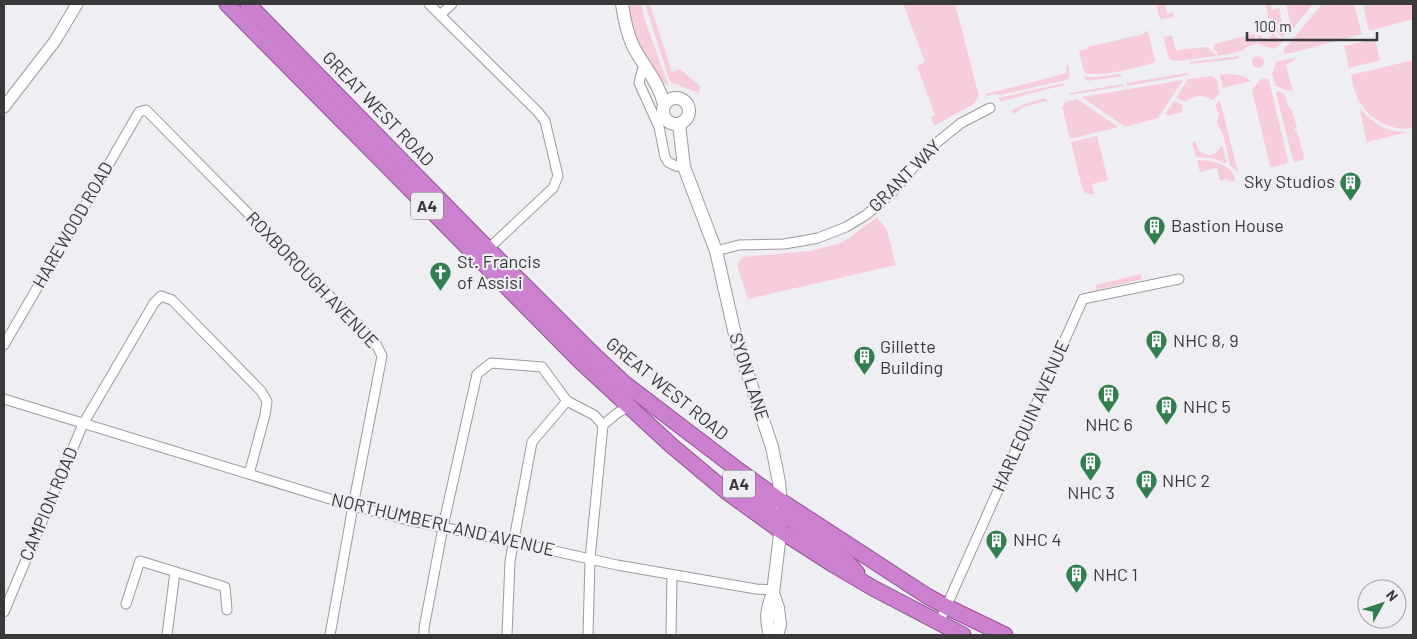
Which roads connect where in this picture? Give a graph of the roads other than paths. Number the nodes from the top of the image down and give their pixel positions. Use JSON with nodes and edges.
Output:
{"nodes":[{"id":1,"x":77,"y":4,"type":"edge"},
{"id":2,"x":226,"y":4,"type":"edge"},
{"id":3,"x":248,"y":4,"type":"edge"},
{"id":4,"x":429,"y":4,"type":"edge"},
{"id":5,"x":452,"y":4,"type":"edge"},
{"id":6,"x":622,"y":4,"type":"edge"},
{"id":7,"x":440,"y":15,"type":"junction"},
{"id":8,"x":645,"y":65,"type":"junction"},
{"id":9,"x":670,"y":101,"type":"junction"},
{"id":10,"x":4,"y":107,"type":"edge"},
{"id":11,"x":146,"y":110,"type":"joint"},
{"id":12,"x":991,"y":111,"type":"dead end"},
{"id":13,"x":679,"y":124,"type":"junction"},
{"id":14,"x":684,"y":167,"type":"junction"},
{"id":15,"x":488,"y":249,"type":"junction"},
{"id":16,"x":716,"y":251,"type":"junction"},
{"id":17,"x":1179,"y":278,"type":"dead end"},
{"id":18,"x":4,"y":345,"type":"edge"},
{"id":19,"x":4,"y":398,"type":"edge"},
{"id":20,"x":567,"y":401,"type":"junction"},
{"id":21,"x":629,"y":406,"type":"junction"},
{"id":22,"x":83,"y":424,"type":"junction"},
{"id":23,"x":603,"y":425,"type":"junction"},
{"id":24,"x":695,"y":438,"type":"junction"},
{"id":25,"x":249,"y":474,"type":"junction"},
{"id":26,"x":781,"y":501,"type":"junction"},
{"id":27,"x":353,"y":506,"type":"junction"},
{"id":28,"x":443,"y":528,"type":"junction"},
{"id":29,"x":781,"y":531,"type":"junction"},
{"id":30,"x":514,"y":542,"type":"junction"},
{"id":31,"x":590,"y":559,"type":"junction"},
{"id":32,"x":174,"y":572,"type":"junction"},
{"id":33,"x":672,"y":575,"type":"junction"},
{"id":34,"x":870,"y":586,"type":"junction"},
{"id":35,"x":773,"y":592,"type":"junction"},
{"id":36,"x":126,"y":604,"type":"dead end"},
{"id":37,"x":947,"y":607,"type":"junction"},
{"id":38,"x":227,"y":610,"type":"dead end"},
{"id":39,"x":4,"y":612,"type":"edge"},
{"id":40,"x":940,"y":624,"type":"junction"},
{"id":41,"x":167,"y":635,"type":"edge"},
{"id":42,"x":330,"y":635,"type":"edge"},
{"id":43,"x":424,"y":635,"type":"edge"},
{"id":44,"x":507,"y":635,"type":"edge"},
{"id":45,"x":588,"y":635,"type":"edge"},
{"id":46,"x":671,"y":635,"type":"edge"},
{"id":47,"x":770,"y":635,"type":"edge"},
{"id":48,"x":778,"y":635,"type":"edge"},
{"id":49,"x":964,"y":635,"type":"edge"},
{"id":50,"x":1005,"y":635,"type":"edge"}],
"edges":[{"from":1,"to":10,"type":"street"},
{"from":2,"to":21,"type":"highway","name":"GREAT WEST ROAD","number":"A4"},
{"from":3,"to":15,"type":"highway","name":"GREAT WEST ROAD","number":"A4"},
{"from":4,"to":7,"type":"street"},
{"from":5,"to":7,"type":"street"},
{"from":6,"to":8,"type":"main road"},
{"from":7,"to":15,"type":"street"},
{"from":8,"to":9,"type":"main road"},
{"from":8,"to":14,"type":"street"},
{"from":9,"to":13,"type":"main road"},
{"from":9,"to":13,"type":"main road"},
{"from":11,"to":18,"type":"street","name":"HAREWOOD ROAD"},
{"from":11,"to":27,"type":"street","name":"ROXBOROUGH AVENUE"},
{"from":12,"to":16,"type":"street","name":"GRANT WAY"},
{"from":13,"to":14,"type":"main road","name":"SYON LANE"},
{"from":14,"to":16,"type":"main road","name":"SYON LANE"},
{"from":15,"to":24,"type":"highway","name":"GREAT WEST ROAD","number":"A4"},
{"from":16,"to":26,"type":"main road","name":"SYON LANE"},
{"from":17,"to":37,"type":"street","name":"HARLEQUIN AVENUE"},
{"from":19,"to":22,"type":"street","name":"NORTHUMBERLAND AVENUE"},
{"from":20,"to":23,"type":"street"},
{"from":20,"to":28,"type":"street"},
{"from":20,"to":30,"type":"street"},
{"from":21,"to":23,"type":"street"},
{"from":21,"to":29,"type":"highway","name":"GREAT WEST ROAD","number":"A4"},
{"from":22,"to":25,"type":"street","name":"NORTHUMBERLAND AVENUE"},
{"from":22,"to":25,"type":"street","name":"CAMPION ROAD"},
{"from":22,"to":39,"type":"street","name":"CAMPION ROAD"},
{"from":23,"to":31,"type":"street"},
{"from":24,"to":26,"type":"highway","name":"GREAT WEST ROAD","number":"A4"},
{"from":24,"to":29,"type":"highway","number":"A4"},
{"from":25,"to":27,"type":"street","name":"NORTHUMBERLAND AVENUE"},
{"from":26,"to":29,"type":"main road","name":"SYON LANE"},
{"from":26,"to":34,"type":"highway","number":"A4"},
{"from":26,"to":37,"type":"highway","name":"GREAT WEST ROAD","number":"A4"},
{"from":27,"to":28,"type":"street","name":"NORTHUMBERLAND AVENUE"},
{"from":27,"to":42,"type":"street","name":"ROXBOROUGH AVENUE"},
{"from":28,"to":30,"type":"street","name":"NORTHUMBERLAND AVENUE"},
{"from":28,"to":43,"type":"street"},
{"from":29,"to":34,"type":"highway","name":"GREAT WEST ROAD","number":"A4"},
{"from":29,"to":35,"type":"main road","name":"SYON LANE"},
{"from":30,"to":31,"type":"street","name":"NORTHUMBERLAND AVENUE"},
{"from":30,"to":44,"type":"street"},
{"from":31,"to":33,"type":"street","name":"NORTHUMBERLAND AVENUE"},
{"from":31,"to":45,"type":"street"},
{"from":32,"to":36,"type":"street"},
{"from":32,"to":38,"type":"street"},
{"from":32,"to":41,"type":"street"},
{"from":33,"to":35,"type":"street","name":"NORTHUMBERLAND AVENUE"},
{"from":33,"to":46,"type":"street"},
{"from":34,"to":40,"type":"highway","name":"GREAT WEST ROAD","number":"A4"},
{"from":35,"to":47,"type":"main road","name":"SYON LANE"},
{"from":35,"to":48,"type":"main road","name":"SYON LANE"},
{"from":37,"to":40,"type":"street","name":"HARLEQUIN AVENUE"},
{"from":37,"to":50,"type":"highway","name":"GREAT WEST ROAD","number":"A4"},
{"from":40,"to":49,"type":"highway","name":"GREAT WEST ROAD","number":"A4"}]}
